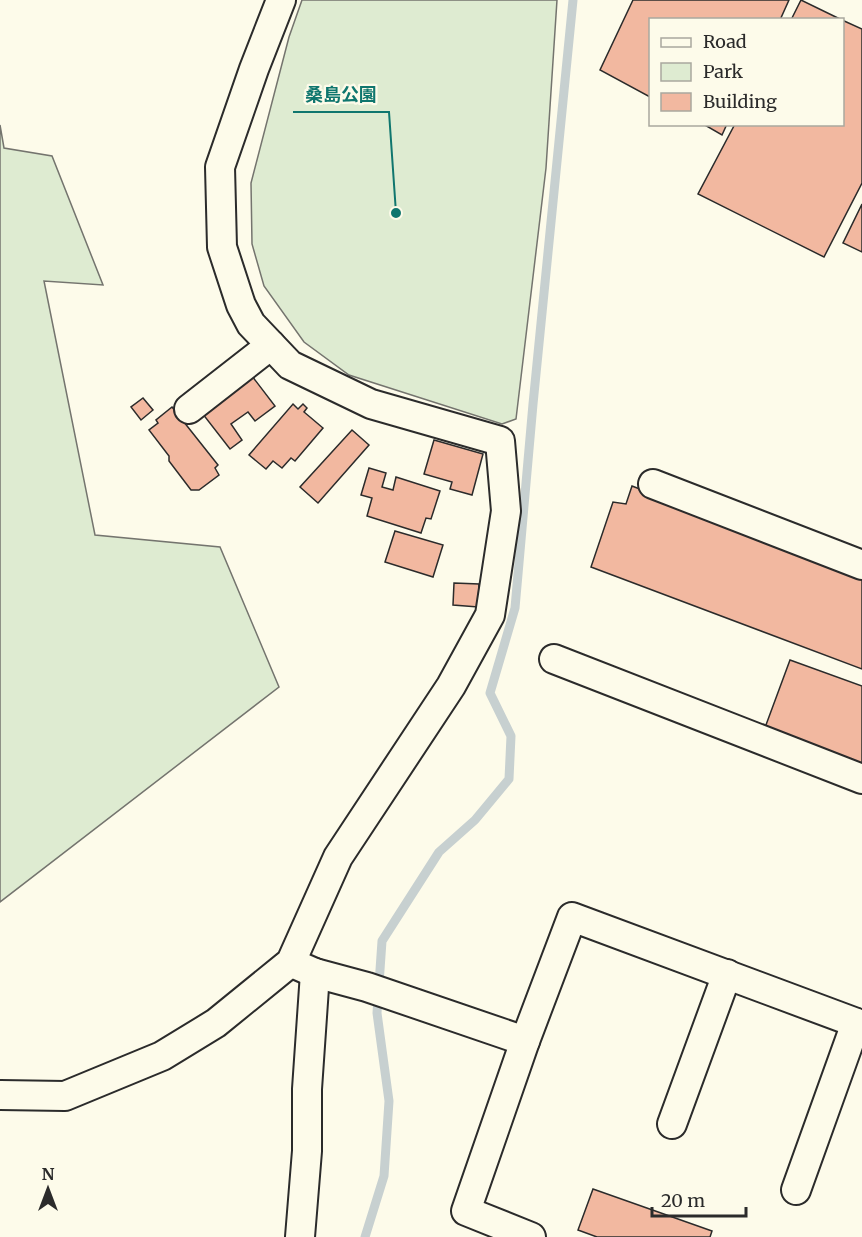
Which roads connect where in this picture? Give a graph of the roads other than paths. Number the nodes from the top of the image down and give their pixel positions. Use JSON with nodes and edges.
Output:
{"nodes":[{"id":1,"x":281,"y":0,"type":"edge"},
{"id":2,"x":271,"y":345,"type":"junction"},
{"id":3,"x":189,"y":410,"type":"dead end"},
{"id":4,"x":653,"y":484,"type":"dead end"},
{"id":5,"x":862,"y":565,"type":"edge"},
{"id":6,"x":554,"y":659,"type":"dead end"},
{"id":7,"x":862,"y":779,"type":"edge"},
{"id":8,"x":303,"y":968,"type":"junction"},
{"id":9,"x":727,"y":974,"type":"junction"},
{"id":10,"x":859,"y":1024,"type":"edge"},
{"id":11,"x":525,"y":1041,"type":"junction"},
{"id":12,"x":0,"y":1095,"type":"edge"},
{"id":13,"x":672,"y":1125,"type":"dead end"},
{"id":14,"x":796,"y":1190,"type":"dead end"},
{"id":15,"x":300,"y":1237,"type":"edge"},
{"id":16,"x":531,"y":1237,"type":"edge"}],
"edges":[{"from":1,"to":2,"type":"street"},
{"from":2,"to":3,"type":"street"},
{"from":2,"to":8,"type":"street"},
{"from":4,"to":5,"type":"street"},
{"from":6,"to":7,"type":"street"},
{"from":8,"to":11,"type":"street"},
{"from":8,"to":12,"type":"street"},
{"from":8,"to":15,"type":"street"},
{"from":9,"to":10,"type":"street"},
{"from":9,"to":11,"type":"street"},
{"from":9,"to":13,"type":"street"},
{"from":10,"to":14,"type":"street"},
{"from":11,"to":16,"type":"street"}]}
